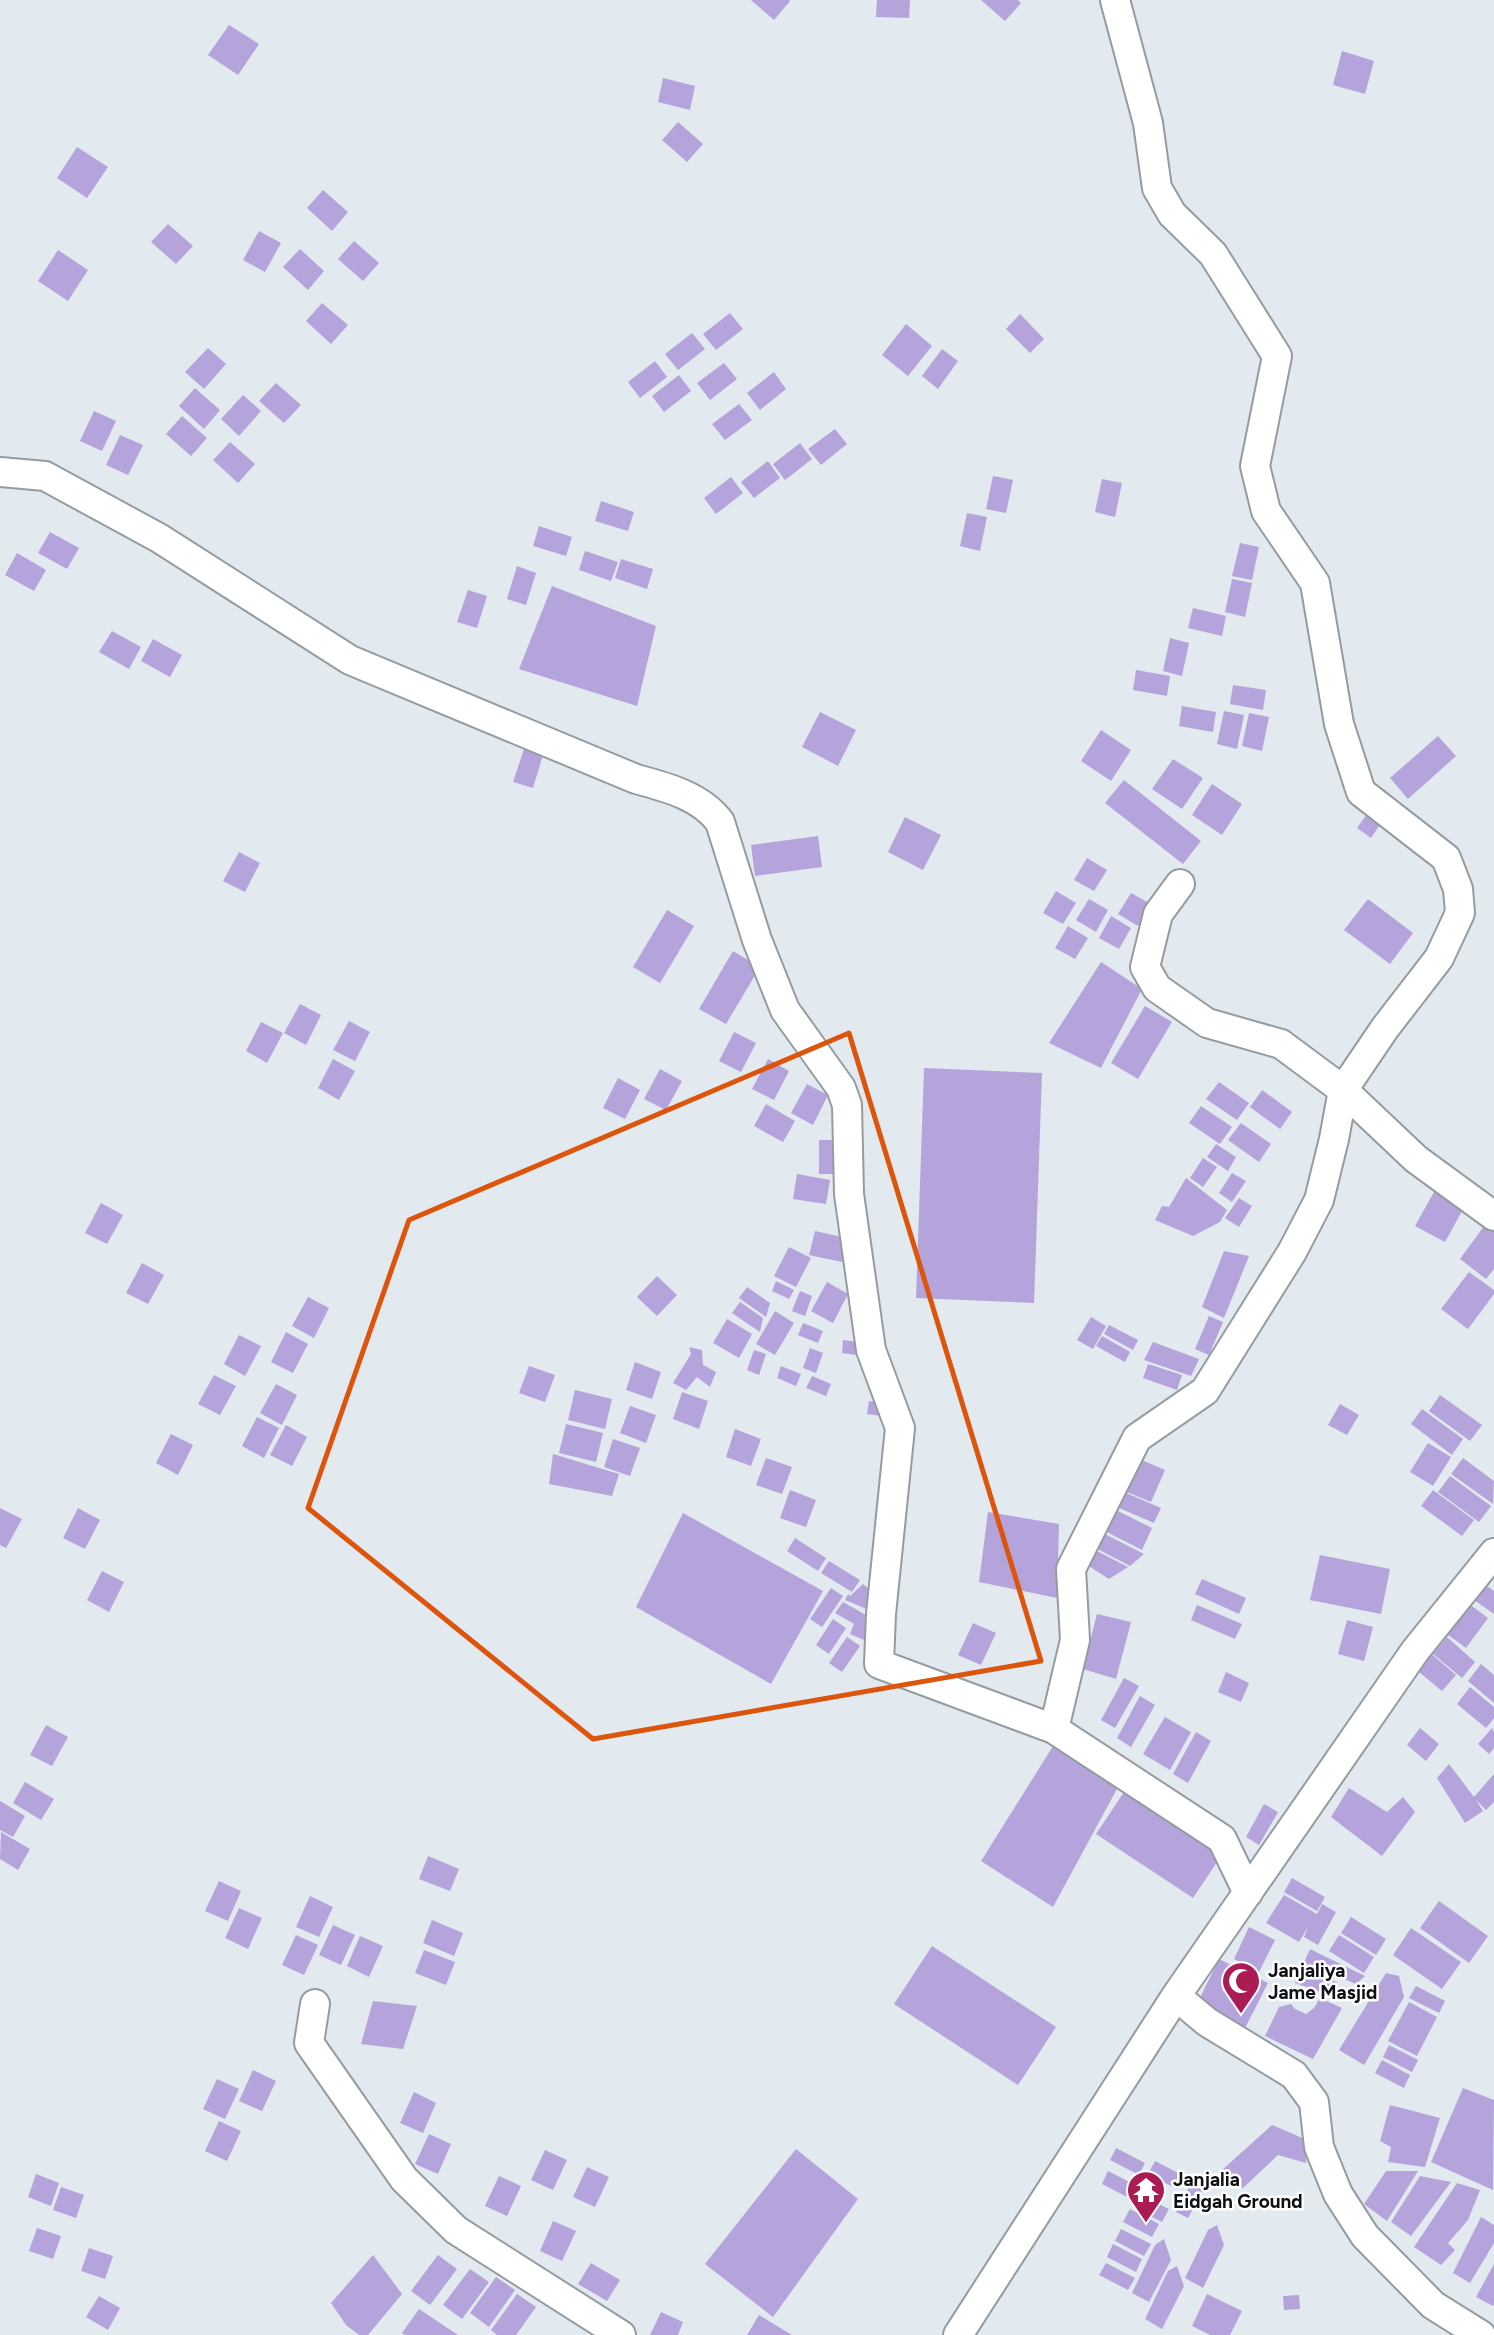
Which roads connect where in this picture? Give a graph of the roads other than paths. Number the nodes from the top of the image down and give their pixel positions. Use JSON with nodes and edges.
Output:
{"nodes":[{"id":1,"x":1115,"y":0,"type":"edge"},
{"id":2,"x":0,"y":472,"type":"edge"},
{"id":3,"x":1180,"y":884,"type":"dead end"},
{"id":4,"x":1343,"y":1090,"type":"junction"},
{"id":5,"x":1494,"y":1216,"type":"edge"},
{"id":6,"x":1494,"y":1553,"type":"edge"},
{"id":7,"x":1054,"y":1729,"type":"junction"},
{"id":8,"x":1248,"y":1893,"type":"junction"},
{"id":9,"x":1176,"y":1996,"type":"junction"},
{"id":10,"x":315,"y":2004,"type":"dead end"},
{"id":11,"x":621,"y":2335,"type":"edge"},
{"id":12,"x":958,"y":2335,"type":"edge"},
{"id":13,"x":1481,"y":2335,"type":"edge"}],
"edges":[{"from":1,"to":4,"type":"street"},
{"from":2,"to":7,"type":"street"},
{"from":3,"to":4,"type":"street"},
{"from":4,"to":5,"type":"street"},
{"from":4,"to":7,"type":"street"},
{"from":6,"to":8,"type":"street"},
{"from":7,"to":8,"type":"street"},
{"from":8,"to":9,"type":"street"},
{"from":9,"to":12,"type":"street"},
{"from":9,"to":13,"type":"street"},
{"from":10,"to":11,"type":"street"}]}
